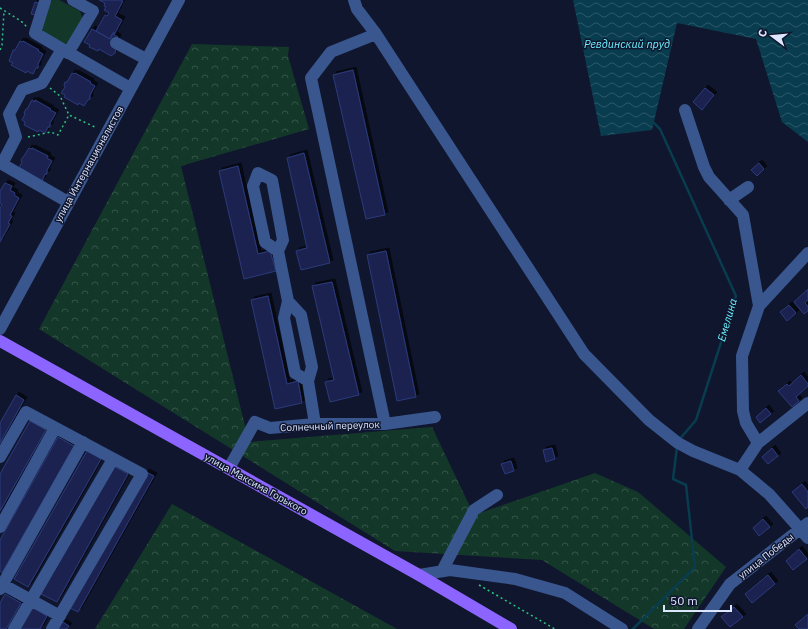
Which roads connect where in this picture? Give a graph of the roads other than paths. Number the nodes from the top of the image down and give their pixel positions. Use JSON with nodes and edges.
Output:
{"nodes":[{"id":1,"x":73,"y":0,"type":"edge"},
{"id":2,"x":179,"y":0,"type":"edge"},
{"id":3,"x":354,"y":0,"type":"edge"},
{"id":4,"x":46,"y":1,"type":"dead end"},
{"id":5,"x":376,"y":34,"type":"junction"},
{"id":6,"x":116,"y":43,"type":"dead end"},
{"id":7,"x":65,"y":51,"type":"junction"},
{"id":8,"x":146,"y":59,"type":"junction"},
{"id":9,"x":130,"y":88,"type":"junction"},
{"id":10,"x":685,"y":110,"type":"dead end"},
{"id":11,"x":748,"y":187,"type":"dead end"},
{"id":12,"x":729,"y":200,"type":"junction"},
{"id":13,"x":68,"y":202,"type":"junction"},
{"id":14,"x":278,"y":251,"type":"junction"},
{"id":15,"x":808,"y":253,"type":"edge"},
{"id":16,"x":288,"y":301,"type":"junction"},
{"id":17,"x":759,"y":306,"type":"junction"},
{"id":18,"x":0,"y":328,"type":"edge"},
{"id":19,"x":0,"y":341,"type":"edge"},
{"id":20,"x":308,"y":381,"type":"junction"},
{"id":21,"x":808,"y":403,"type":"edge"},
{"id":22,"x":435,"y":417,"type":"dead end"},
{"id":23,"x":315,"y":424,"type":"junction"},
{"id":24,"x":385,"y":424,"type":"junction"},
{"id":25,"x":55,"y":428,"type":"junction"},
{"id":26,"x":83,"y":442,"type":"junction"},
{"id":27,"x":758,"y":443,"type":"junction"},
{"id":28,"x":0,"y":457,"type":"edge"},
{"id":29,"x":113,"y":459,"type":"junction"},
{"id":30,"x":229,"y":468,"type":"junction"},
{"id":31,"x":740,"y":470,"type":"junction"},
{"id":32,"x":497,"y":495,"type":"dead end"},
{"id":33,"x":0,"y":527,"type":"edge"},
{"id":34,"x":805,"y":530,"type":"edge"},
{"id":35,"x":442,"y":571,"type":"junction"},
{"id":36,"x":419,"y":575,"type":"junction"},
{"id":37,"x":1,"y":586,"type":"edge"},
{"id":38,"x":31,"y":600,"type":"junction"},
{"id":39,"x":60,"y":616,"type":"junction"},
{"id":40,"x":14,"y":629,"type":"edge"},
{"id":41,"x":52,"y":629,"type":"edge"},
{"id":42,"x":512,"y":629,"type":"edge"},
{"id":43,"x":622,"y":629,"type":"edge"},
{"id":44,"x":698,"y":629,"type":"edge"}],
"edges":[{"from":1,"to":7,"type":"street"},
{"from":2,"to":8,"type":"street","name":"улица Интернационалистов"},
{"from":3,"to":5,"type":"street"},
{"from":4,"to":7,"type":"street"},
{"from":5,"to":24,"type":"street"},
{"from":5,"to":31,"type":"street"},
{"from":6,"to":8,"type":"street"},
{"from":7,"to":9,"type":"street"},
{"from":7,"to":13,"type":"street"},
{"from":8,"to":9,"type":"street","name":"улица Интернационалистов"},
{"from":9,"to":13,"type":"street","name":"улица Интернационалистов"},
{"from":10,"to":12,"type":"street"},
{"from":11,"to":12,"type":"street"},
{"from":12,"to":17,"type":"street"},
{"from":13,"to":18,"type":"street","name":"улица Интернационалистов"},
{"from":14,"to":14,"type":"street"},
{"from":14,"to":16,"type":"street"},
{"from":15,"to":17,"type":"street"},
{"from":16,"to":20,"type":"street"},
{"from":16,"to":20,"type":"street"},
{"from":17,"to":27,"type":"street"},
{"from":19,"to":30,"type":"main road","name":"улица Максима Горького"},
{"from":20,"to":23,"type":"street"},
{"from":21,"to":27,"type":"street"},
{"from":22,"to":24,"type":"street","name":"Солнечный переулок"},
{"from":23,"to":24,"type":"street","name":"Солнечный переулок"},
{"from":23,"to":30,"type":"street","name":"Солнечный переулок"},
{"from":25,"to":26,"type":"street"},
{"from":25,"to":28,"type":"street"},
{"from":25,"to":33,"type":"street"},
{"from":26,"to":29,"type":"street"},
{"from":26,"to":37,"type":"street"},
{"from":27,"to":31,"type":"street"},
{"from":29,"to":38,"type":"street"},
{"from":29,"to":39,"type":"street"},
{"from":30,"to":36,"type":"main road","name":"улица Максима Горького"},
{"from":31,"to":34,"type":"street"},
{"from":32,"to":35,"type":"street"},
{"from":34,"to":44,"type":"street","name":"улица Победы"},
{"from":35,"to":36,"type":"street"},
{"from":35,"to":43,"type":"street"},
{"from":36,"to":42,"type":"main road","name":"улица Максима Горького"},
{"from":37,"to":38,"type":"street"},
{"from":38,"to":39,"type":"street"},
{"from":38,"to":40,"type":"street"},
{"from":39,"to":41,"type":"street"}]}
